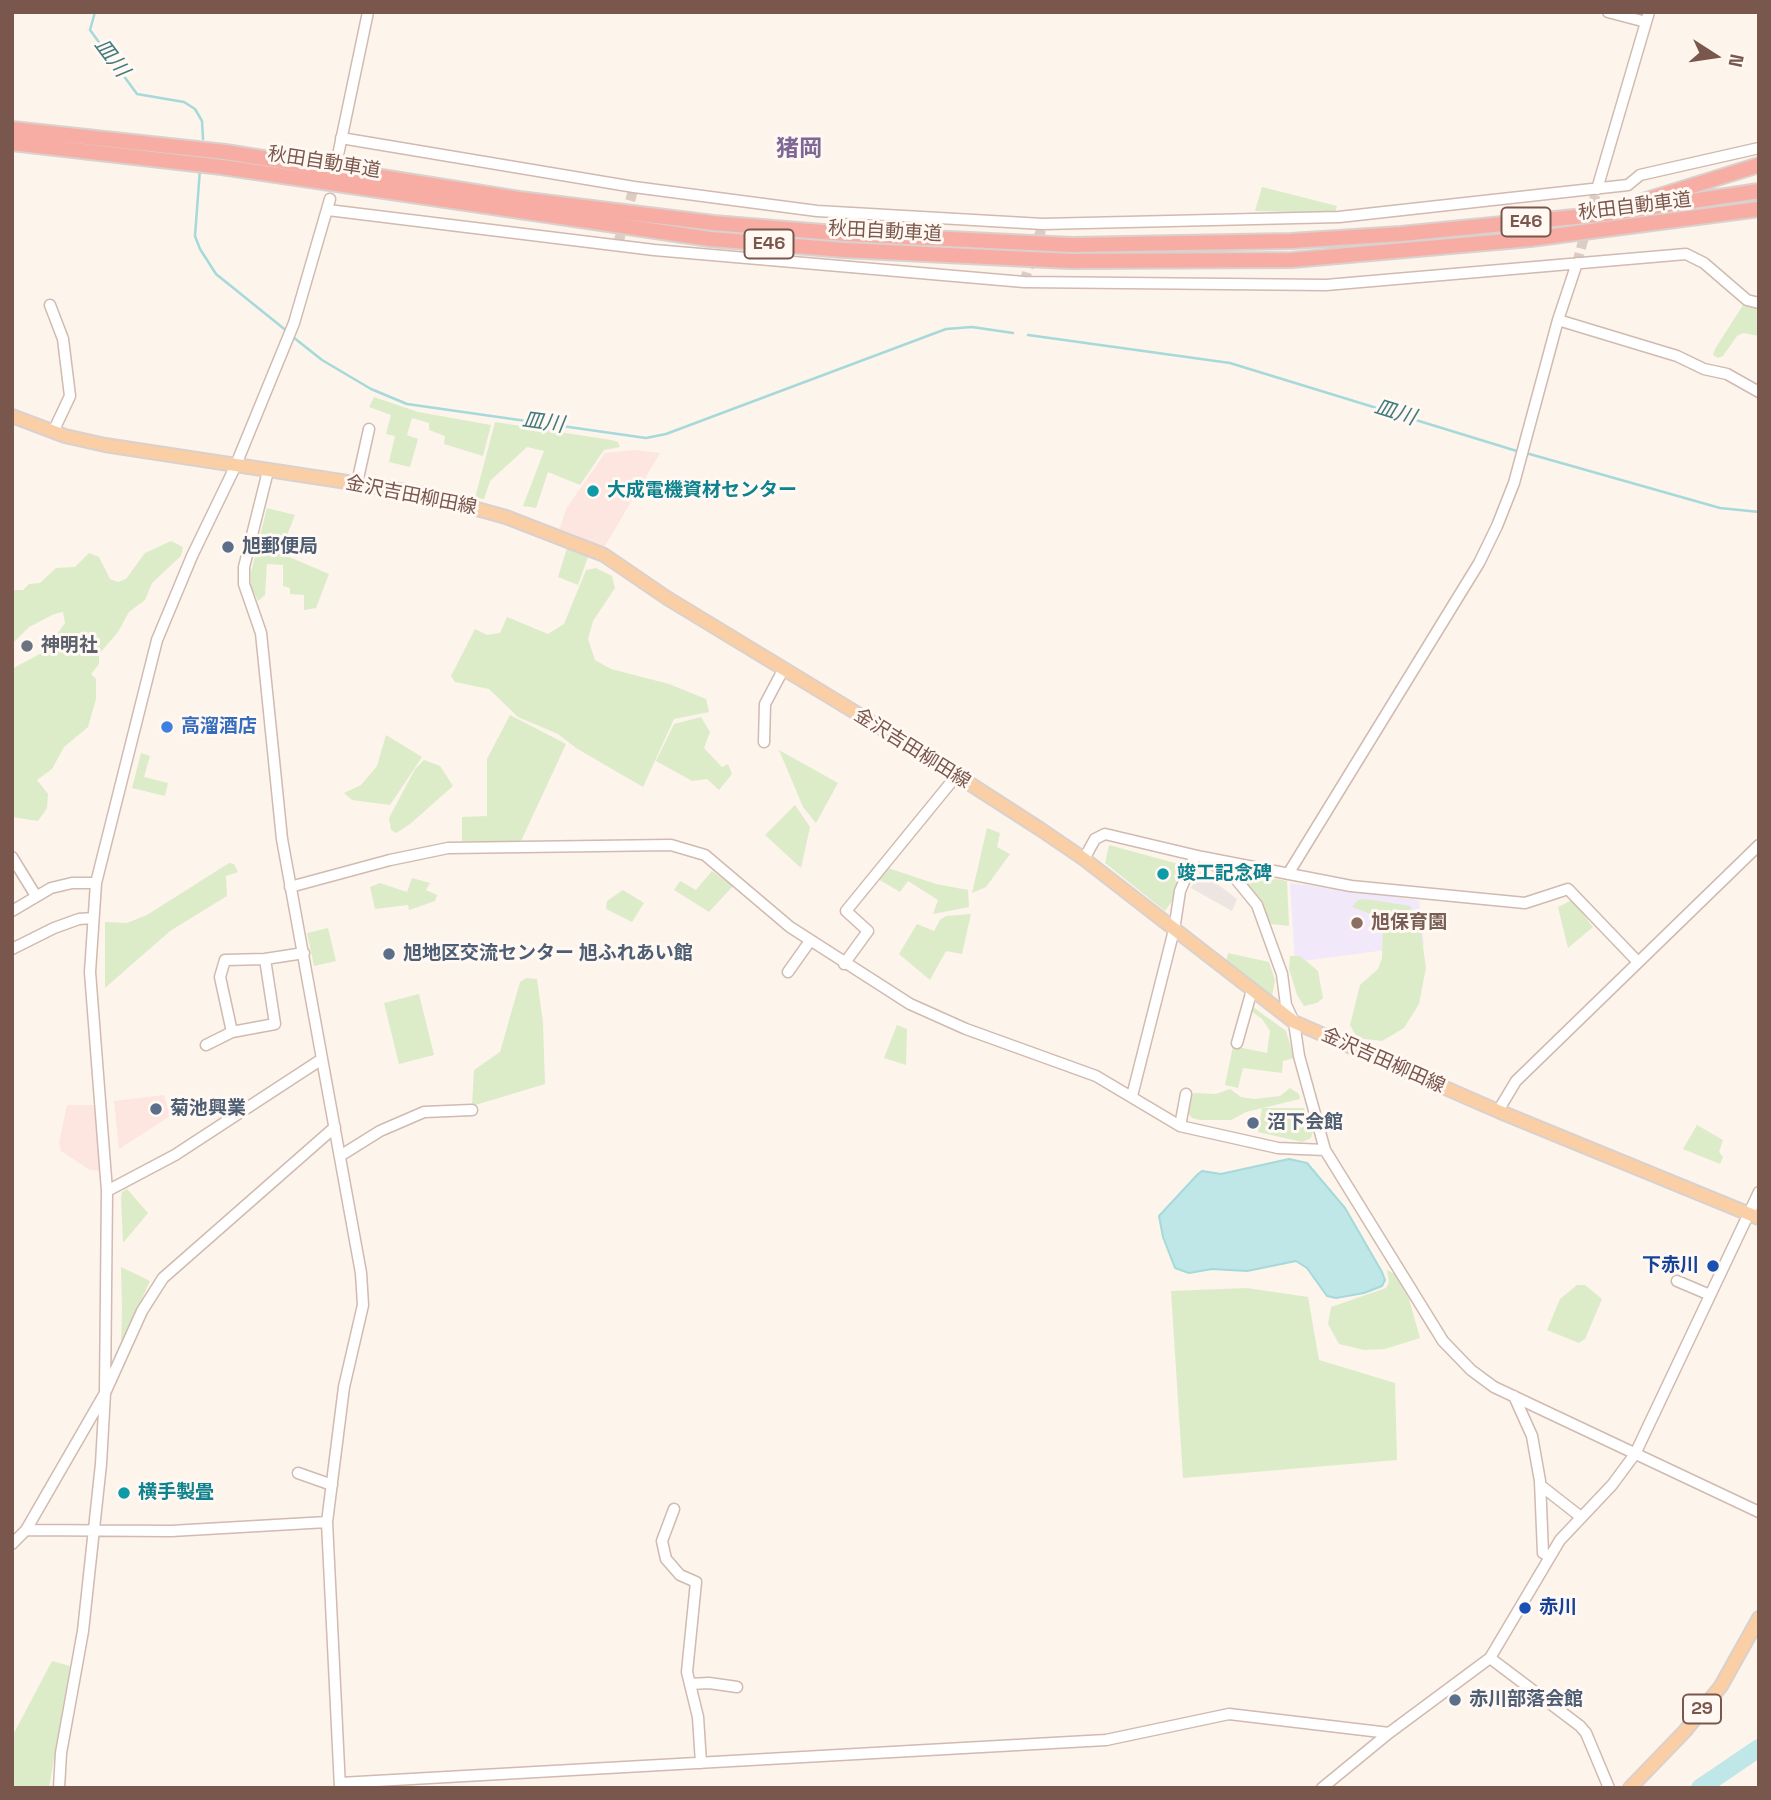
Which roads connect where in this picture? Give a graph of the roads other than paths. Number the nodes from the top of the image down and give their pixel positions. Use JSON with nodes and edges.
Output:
{"nodes":[{"id":1,"x":368,"y":12,"type":"edge"},
{"id":2,"x":1608,"y":12,"type":"edge"},
{"id":3,"x":1648,"y":17,"type":"edge"},
{"id":4,"x":12,"y":128,"type":"edge"},
{"id":5,"x":341,"y":138,"type":"junction"},
{"id":6,"x":12,"y":143,"type":"edge"},
{"id":7,"x":1759,"y":148,"type":"edge"},
{"id":8,"x":338,"y":155,"type":"dead end"},
{"id":9,"x":1759,"y":165,"type":"edge"},
{"id":10,"x":1597,"y":189,"type":"junction"},
{"id":11,"x":1759,"y":191,"type":"edge"},
{"id":12,"x":330,"y":199,"type":"dead end"},
{"id":13,"x":328,"y":210,"type":"junction"},
{"id":14,"x":1759,"y":210,"type":"edge"},
{"id":15,"x":1605,"y":214,"type":"junction"},
{"id":16,"x":1577,"y":263,"type":"junction"},
{"id":17,"x":1759,"y":303,"type":"edge"},
{"id":18,"x":50,"y":306,"type":"dead end"},
{"id":19,"x":1558,"y":320,"type":"junction"},
{"id":20,"x":1759,"y":392,"type":"edge"},
{"id":21,"x":12,"y":416,"type":"edge"},
{"id":22,"x":369,"y":429,"type":"dead end"},
{"id":23,"x":53,"y":432,"type":"junction"},
{"id":24,"x":235,"y":467,"type":"junction"},
{"id":25,"x":268,"y":471,"type":"junction"},
{"id":26,"x":357,"y":483,"type":"junction"},
{"id":27,"x":783,"y":670,"type":"junction"},
{"id":28,"x":764,"y":742,"type":"dead end"},
{"id":29,"x":957,"y":775,"type":"junction"},
{"id":30,"x":1759,"y":845,"type":"edge"},
{"id":31,"x":12,"y":857,"type":"edge"},
{"id":32,"x":1198,"y":857,"type":"junction"},
{"id":33,"x":1084,"y":859,"type":"junction"},
{"id":34,"x":1288,"y":874,"type":"junction"},
{"id":35,"x":96,"y":883,"type":"junction"},
{"id":36,"x":290,"y":887,"type":"junction"},
{"id":37,"x":36,"y":896,"type":"junction"},
{"id":38,"x":12,"y":911,"type":"edge"},
{"id":39,"x":93,"y":918,"type":"junction"},
{"id":40,"x":1174,"y":930,"type":"junction"},
{"id":41,"x":810,"y":941,"type":"junction"},
{"id":42,"x":12,"y":949,"type":"edge"},
{"id":43,"x":304,"y":953,"type":"junction"},
{"id":44,"x":265,"y":959,"type":"junction"},
{"id":45,"x":1637,"y":961,"type":"junction"},
{"id":46,"x":844,"y":964,"type":"junction"},
{"id":47,"x":788,"y":972,"type":"dead end"},
{"id":48,"x":1252,"y":990,"type":"junction"},
{"id":49,"x":1294,"y":1022,"type":"junction"},
{"id":50,"x":232,"y":1032,"type":"junction"},
{"id":51,"x":1237,"y":1043,"type":"dead end"},
{"id":52,"x":205,"y":1045,"type":"dead end"},
{"id":53,"x":322,"y":1059,"type":"junction"},
{"id":54,"x":1186,"y":1094,"type":"dead end"},
{"id":55,"x":1132,"y":1096,"type":"junction"},
{"id":56,"x":472,"y":1110,"type":"dead end"},
{"id":57,"x":1498,"y":1111,"type":"junction"},
{"id":58,"x":1180,"y":1126,"type":"junction"},
{"id":59,"x":335,"y":1127,"type":"junction"},
{"id":60,"x":1325,"y":1150,"type":"junction"},
{"id":61,"x":340,"y":1156,"type":"junction"},
{"id":62,"x":107,"y":1191,"type":"junction"},
{"id":63,"x":1759,"y":1192,"type":"edge"},
{"id":64,"x":1753,"y":1216,"type":"edge"},
{"id":65,"x":1677,"y":1281,"type":"dead end"},
{"id":66,"x":1710,"y":1295,"type":"junction"},
{"id":67,"x":105,"y":1393,"type":"junction"},
{"id":68,"x":1514,"y":1396,"type":"junction"},
{"id":69,"x":1635,"y":1454,"type":"junction"},
{"id":70,"x":298,"y":1473,"type":"dead end"},
{"id":71,"x":332,"y":1485,"type":"junction"},
{"id":72,"x":1540,"y":1485,"type":"junction"},
{"id":73,"x":674,"y":1509,"type":"dead end"},
{"id":74,"x":1759,"y":1512,"type":"edge"},
{"id":75,"x":1581,"y":1517,"type":"junction"},
{"id":76,"x":327,"y":1522,"type":"junction"},
{"id":77,"x":26,"y":1530,"type":"junction"},
{"id":78,"x":95,"y":1530,"type":"junction"},
{"id":79,"x":12,"y":1544,"type":"edge"},
{"id":80,"x":1549,"y":1556,"type":"junction"},
{"id":81,"x":1759,"y":1618,"type":"edge"},
{"id":82,"x":1490,"y":1658,"type":"junction"},
{"id":83,"x":690,"y":1684,"type":"junction"},
{"id":84,"x":737,"y":1687,"type":"dead end"},
{"id":85,"x":1389,"y":1733,"type":"junction"},
{"id":86,"x":701,"y":1763,"type":"junction"},
{"id":87,"x":340,"y":1785,"type":"edge"},
{"id":88,"x":59,"y":1788,"type":"edge"},
{"id":89,"x":1322,"y":1788,"type":"edge"},
{"id":90,"x":1609,"y":1788,"type":"edge"},
{"id":91,"x":1630,"y":1788,"type":"edge"}],
"edges":[{"from":1,"to":5,"type":"street"},
{"from":2,"to":3,"type":"street"},
{"from":3,"to":10,"type":"street"},
{"from":4,"to":15,"type":"highway","name":"秋田自動車道","number":"E46"},
{"from":5,"to":8,"type":"street"},
{"from":5,"to":10,"type":"street"},
{"from":6,"to":14,"type":"highway","name":"秋田自動車道","number":"E46"},
{"from":7,"to":10,"type":"street"},
{"from":9,"to":15,"type":"highway"},
{"from":11,"to":15,"type":"highway","name":"秋田自動車道","number":"E46"},
{"from":12,"to":13,"type":"street"},
{"from":13,"to":16,"type":"street"},
{"from":13,"to":24,"type":"street"},
{"from":16,"to":17,"type":"street"},
{"from":16,"to":19,"type":"street"},
{"from":18,"to":23,"type":"street"},
{"from":19,"to":20,"type":"street"},
{"from":19,"to":34,"type":"street"},
{"from":21,"to":23,"type":"main road","name":"金沢吉田柳田線"},
{"from":22,"to":26,"type":"street"},
{"from":23,"to":24,"type":"main road","name":"金沢吉田柳田線"},
{"from":24,"to":25,"type":"main road","name":"金沢吉田柳田線"},
{"from":24,"to":35,"type":"street"},
{"from":25,"to":26,"type":"main road","name":"金沢吉田柳田線"},
{"from":25,"to":36,"type":"street"},
{"from":26,"to":27,"type":"main road","name":"金沢吉田柳田線"},
{"from":27,"to":28,"type":"street"},
{"from":27,"to":29,"type":"main road","name":"金沢吉田柳田線"},
{"from":29,"to":33,"type":"main road","name":"金沢吉田柳田線"},
{"from":29,"to":46,"type":"street"},
{"from":30,"to":45,"type":"street"},
{"from":31,"to":37,"type":"street"},
{"from":32,"to":33,"type":"street"},
{"from":32,"to":34,"type":"street"},
{"from":32,"to":40,"type":"street"},
{"from":32,"to":49,"type":"street"},
{"from":33,"to":40,"type":"main road","name":"金沢吉田柳田線"},
{"from":34,"to":45,"type":"street"},
{"from":35,"to":37,"type":"street"},
{"from":35,"to":39,"type":"street"},
{"from":36,"to":41,"type":"street"},
{"from":36,"to":43,"type":"street"},
{"from":37,"to":38,"type":"street"},
{"from":39,"to":42,"type":"street"},
{"from":39,"to":62,"type":"street"},
{"from":40,"to":48,"type":"main road","name":"金沢吉田柳田線"},
{"from":40,"to":55,"type":"street"},
{"from":41,"to":46,"type":"street"},
{"from":41,"to":47,"type":"street"},
{"from":43,"to":44,"type":"street"},
{"from":43,"to":53,"type":"street"},
{"from":44,"to":50,"type":"street"},
{"from":44,"to":50,"type":"street"},
{"from":45,"to":57,"type":"street"},
{"from":46,"to":55,"type":"street"},
{"from":48,"to":49,"type":"main road","name":"金沢吉田柳田線"},
{"from":48,"to":51,"type":"street"},
{"from":49,"to":57,"type":"main road","name":"金沢吉田柳田線"},
{"from":49,"to":60,"type":"street"},
{"from":50,"to":52,"type":"street"},
{"from":53,"to":59,"type":"street"},
{"from":53,"to":62,"type":"street"},
{"from":54,"to":58,"type":"street"},
{"from":55,"to":58,"type":"street"},
{"from":56,"to":61,"type":"street"},
{"from":57,"to":64,"type":"main road","name":"金沢吉田柳田線"},
{"from":58,"to":60,"type":"street"},
{"from":59,"to":61,"type":"street"},
{"from":59,"to":67,"type":"street"},
{"from":60,"to":68,"type":"street"},
{"from":61,"to":71,"type":"street"},
{"from":62,"to":67,"type":"street"},
{"from":63,"to":64,"type":"street"},
{"from":64,"to":66,"type":"street"},
{"from":65,"to":66,"type":"street"},
{"from":66,"to":69,"type":"street"},
{"from":67,"to":77,"type":"street"},
{"from":67,"to":78,"type":"street"},
{"from":68,"to":69,"type":"street"},
{"from":68,"to":72,"type":"street"},
{"from":69,"to":74,"type":"street"},
{"from":69,"to":75,"type":"street"},
{"from":70,"to":71,"type":"street"},
{"from":71,"to":76,"type":"street"},
{"from":72,"to":75,"type":"street"},
{"from":72,"to":80,"type":"street"},
{"from":73,"to":83,"type":"street"},
{"from":75,"to":80,"type":"street"},
{"from":76,"to":78,"type":"street"},
{"from":76,"to":87,"type":"street"},
{"from":77,"to":78,"type":"street"},
{"from":77,"to":79,"type":"street"},
{"from":78,"to":88,"type":"street"},
{"from":80,"to":82,"type":"street"},
{"from":81,"to":91,"type":"main road","number":"29"},
{"from":82,"to":85,"type":"street"},
{"from":82,"to":90,"type":"street"},
{"from":83,"to":84,"type":"street"},
{"from":83,"to":86,"type":"street"},
{"from":85,"to":86,"type":"street"},
{"from":85,"to":89,"type":"street"},
{"from":86,"to":87,"type":"street"}]}
